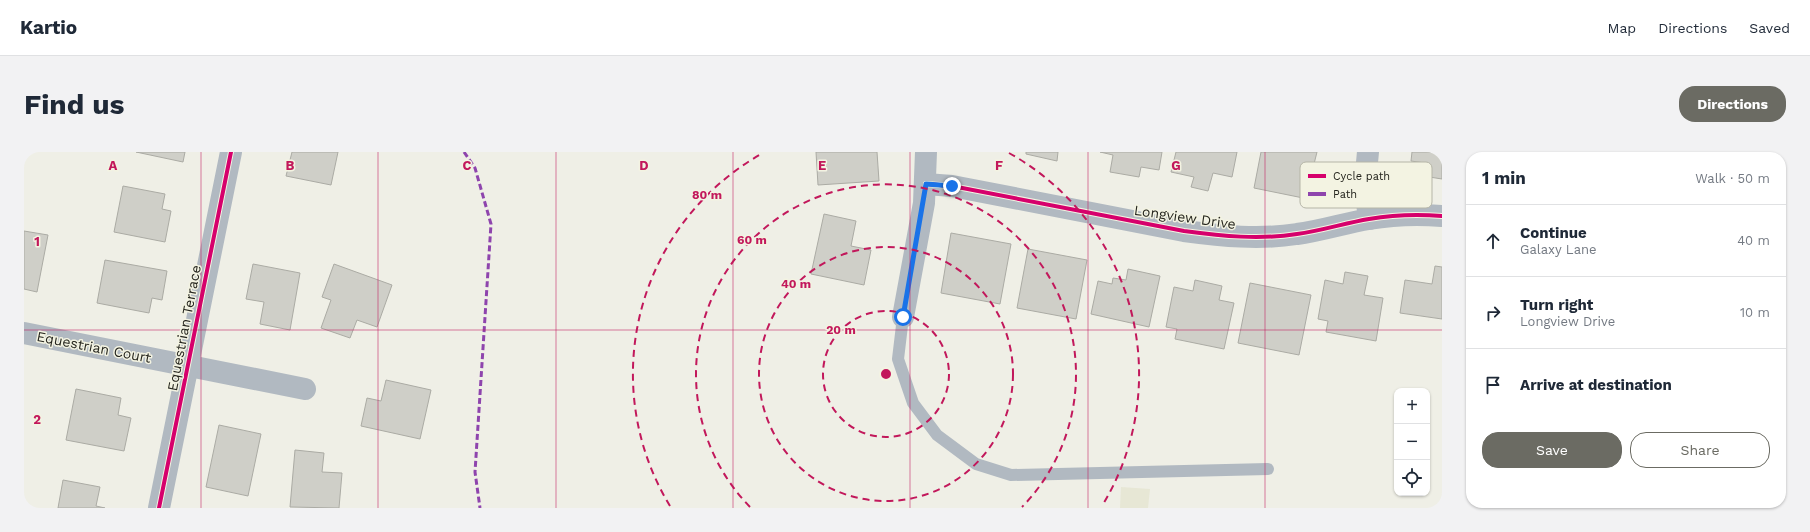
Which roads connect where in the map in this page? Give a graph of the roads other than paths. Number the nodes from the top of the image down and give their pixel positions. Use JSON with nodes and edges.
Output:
{"nodes":[{"id":1,"x":231,"y":152,"type":"edge"},
{"id":2,"x":926,"y":152,"type":"edge"},
{"id":3,"x":1368,"y":152,"type":"edge"},
{"id":4,"x":1367,"y":162,"type":"edge"},
{"id":5,"x":926,"y":184,"type":"junction"},
{"id":6,"x":1367,"y":208,"type":"edge"},
{"id":7,"x":1442,"y":216,"type":"edge"},
{"id":8,"x":1370,"y":219,"type":"junction"},
{"id":9,"x":903,"y":317,"type":"joint"},
{"id":10,"x":24,"y":333,"type":"edge"},
{"id":11,"x":188,"y":366,"type":"junction"},
{"id":12,"x":305,"y":390,"type":"dead end"},
{"id":13,"x":1268,"y":468,"type":"dead end"},
{"id":14,"x":159,"y":508,"type":"edge"}],
"edges":[{"from":1,"to":11,"type":"street","name":"Equestrian Terrace"},
{"from":2,"to":5,"type":"street"},
{"from":3,"to":4,"type":"street"},
{"from":5,"to":8,"type":"street","name":"Longview Drive"},
{"from":5,"to":9,"type":"street"},
{"from":6,"to":8,"type":"street"},
{"from":7,"to":8,"type":"street","name":"Longview Drive"},
{"from":9,"to":13,"type":"lane"},
{"from":10,"to":11,"type":"street","name":"Equestrian Court"},
{"from":11,"to":12,"type":"street","name":"Equestrian Court"},
{"from":11,"to":14,"type":"street","name":"Equestrian Terrace"}]}
